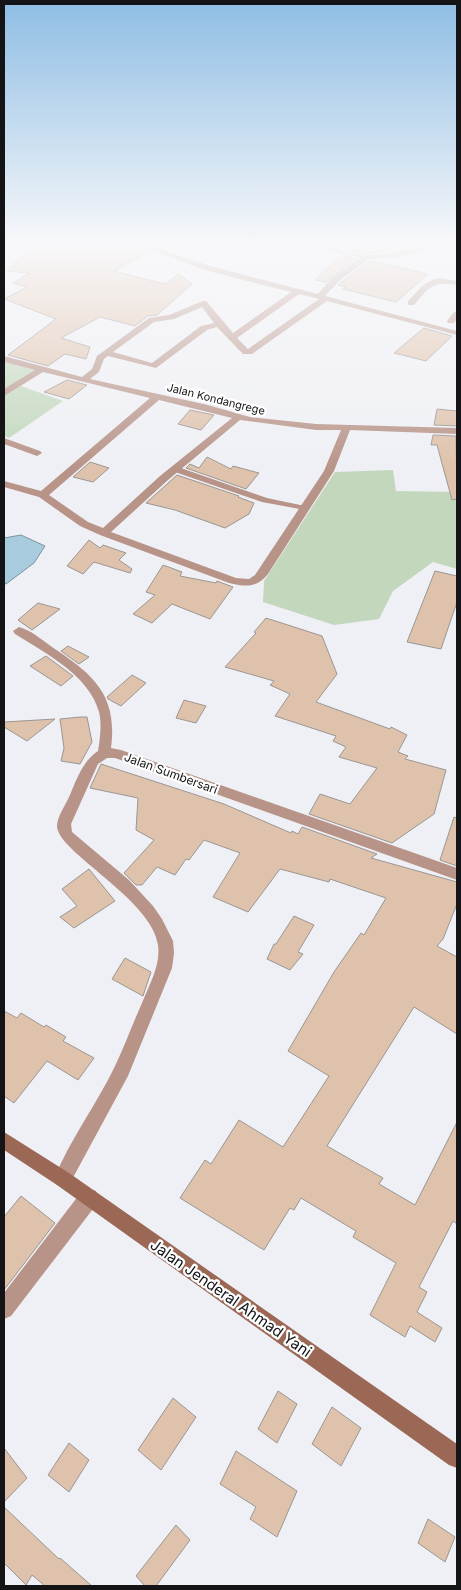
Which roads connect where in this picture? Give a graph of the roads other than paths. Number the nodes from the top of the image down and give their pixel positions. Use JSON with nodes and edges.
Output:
{"nodes":[{"id":1,"x":152,"y":320,"type":"edge"},
{"id":2,"x":216,"y":320,"type":"edge"},
{"id":3,"x":257,"y":320,"type":"edge"},
{"id":4,"x":293,"y":320,"type":"edge"},
{"id":5,"x":410,"y":320,"type":"edge"},
{"id":6,"x":219,"y":324,"type":"junction"},
{"id":7,"x":457,"y":332,"type":"edge"},
{"id":8,"x":233,"y":337,"type":"junction"},
{"id":9,"x":106,"y":353,"type":"junction"},
{"id":10,"x":4,"y":359,"type":"edge"},
{"id":11,"x":42,"y":368,"type":"junction"},
{"id":12,"x":84,"y":380,"type":"junction"},
{"id":13,"x":4,"y":393,"type":"edge"},
{"id":14,"x":157,"y":397,"type":"junction"},
{"id":15,"x":238,"y":418,"type":"junction"},
{"id":16,"x":347,"y":427,"type":"junction"},
{"id":17,"x":457,"y":432,"type":"edge"},
{"id":18,"x":4,"y":441,"type":"edge"},
{"id":19,"x":37,"y":453,"type":"dead end"},
{"id":20,"x":176,"y":469,"type":"junction"},
{"id":21,"x":4,"y":484,"type":"edge"},
{"id":22,"x":42,"y":495,"type":"junction"},
{"id":23,"x":305,"y":508,"type":"junction"},
{"id":24,"x":104,"y":533,"type":"junction"},
{"id":25,"x":19,"y":631,"type":"dead end"},
{"id":26,"x":104,"y":753,"type":"junction"},
{"id":27,"x":457,"y":874,"type":"edge"},
{"id":28,"x":4,"y":1140,"type":"edge"},
{"id":29,"x":63,"y":1179,"type":"junction"},
{"id":30,"x":89,"y":1198,"type":"junction"},
{"id":31,"x":4,"y":1309,"type":"edge"},
{"id":32,"x":457,"y":1457,"type":"edge"}],
"edges":[{"from":1,"to":9,"type":"street"},
{"from":2,"to":6,"type":"street"},
{"from":3,"to":8,"type":"street"},
{"from":4,"to":8,"type":"street"},
{"from":5,"to":7,"type":"street"},
{"from":6,"to":8,"type":"street"},
{"from":6,"to":9,"type":"street"},
{"from":9,"to":12,"type":"street"},
{"from":10,"to":11,"type":"street","name":"Jalan Kondangrege"},
{"from":11,"to":12,"type":"street","name":"Jalan Kondangrege"},
{"from":11,"to":13,"type":"street"},
{"from":12,"to":14,"type":"street","name":"Jalan Kondangrege"},
{"from":14,"to":15,"type":"street","name":"Jalan Kondangrege"},
{"from":14,"to":22,"type":"street"},
{"from":15,"to":16,"type":"street","name":"Jalan Kondangrege"},
{"from":15,"to":20,"type":"street"},
{"from":16,"to":17,"type":"street","name":"Jalan Kondangrege"},
{"from":16,"to":23,"type":"street"},
{"from":18,"to":19,"type":"street"},
{"from":20,"to":23,"type":"lane"},
{"from":20,"to":24,"type":"street"},
{"from":21,"to":22,"type":"street"},
{"from":22,"to":24,"type":"street"},
{"from":23,"to":24,"type":"street"},
{"from":25,"to":26,"type":"street"},
{"from":26,"to":27,"type":"street","name":"Jalan Sumbersari"},
{"from":26,"to":29,"type":"street"},
{"from":28,"to":29,"type":"main road","name":"Jalan Jenderal Ahmad Yani"},
{"from":29,"to":30,"type":"main road","name":"Jalan Jenderal Ahmad Yani"},
{"from":30,"to":31,"type":"street"},
{"from":30,"to":32,"type":"main road","name":"Jalan Jenderal Ahmad Yani"}]}
